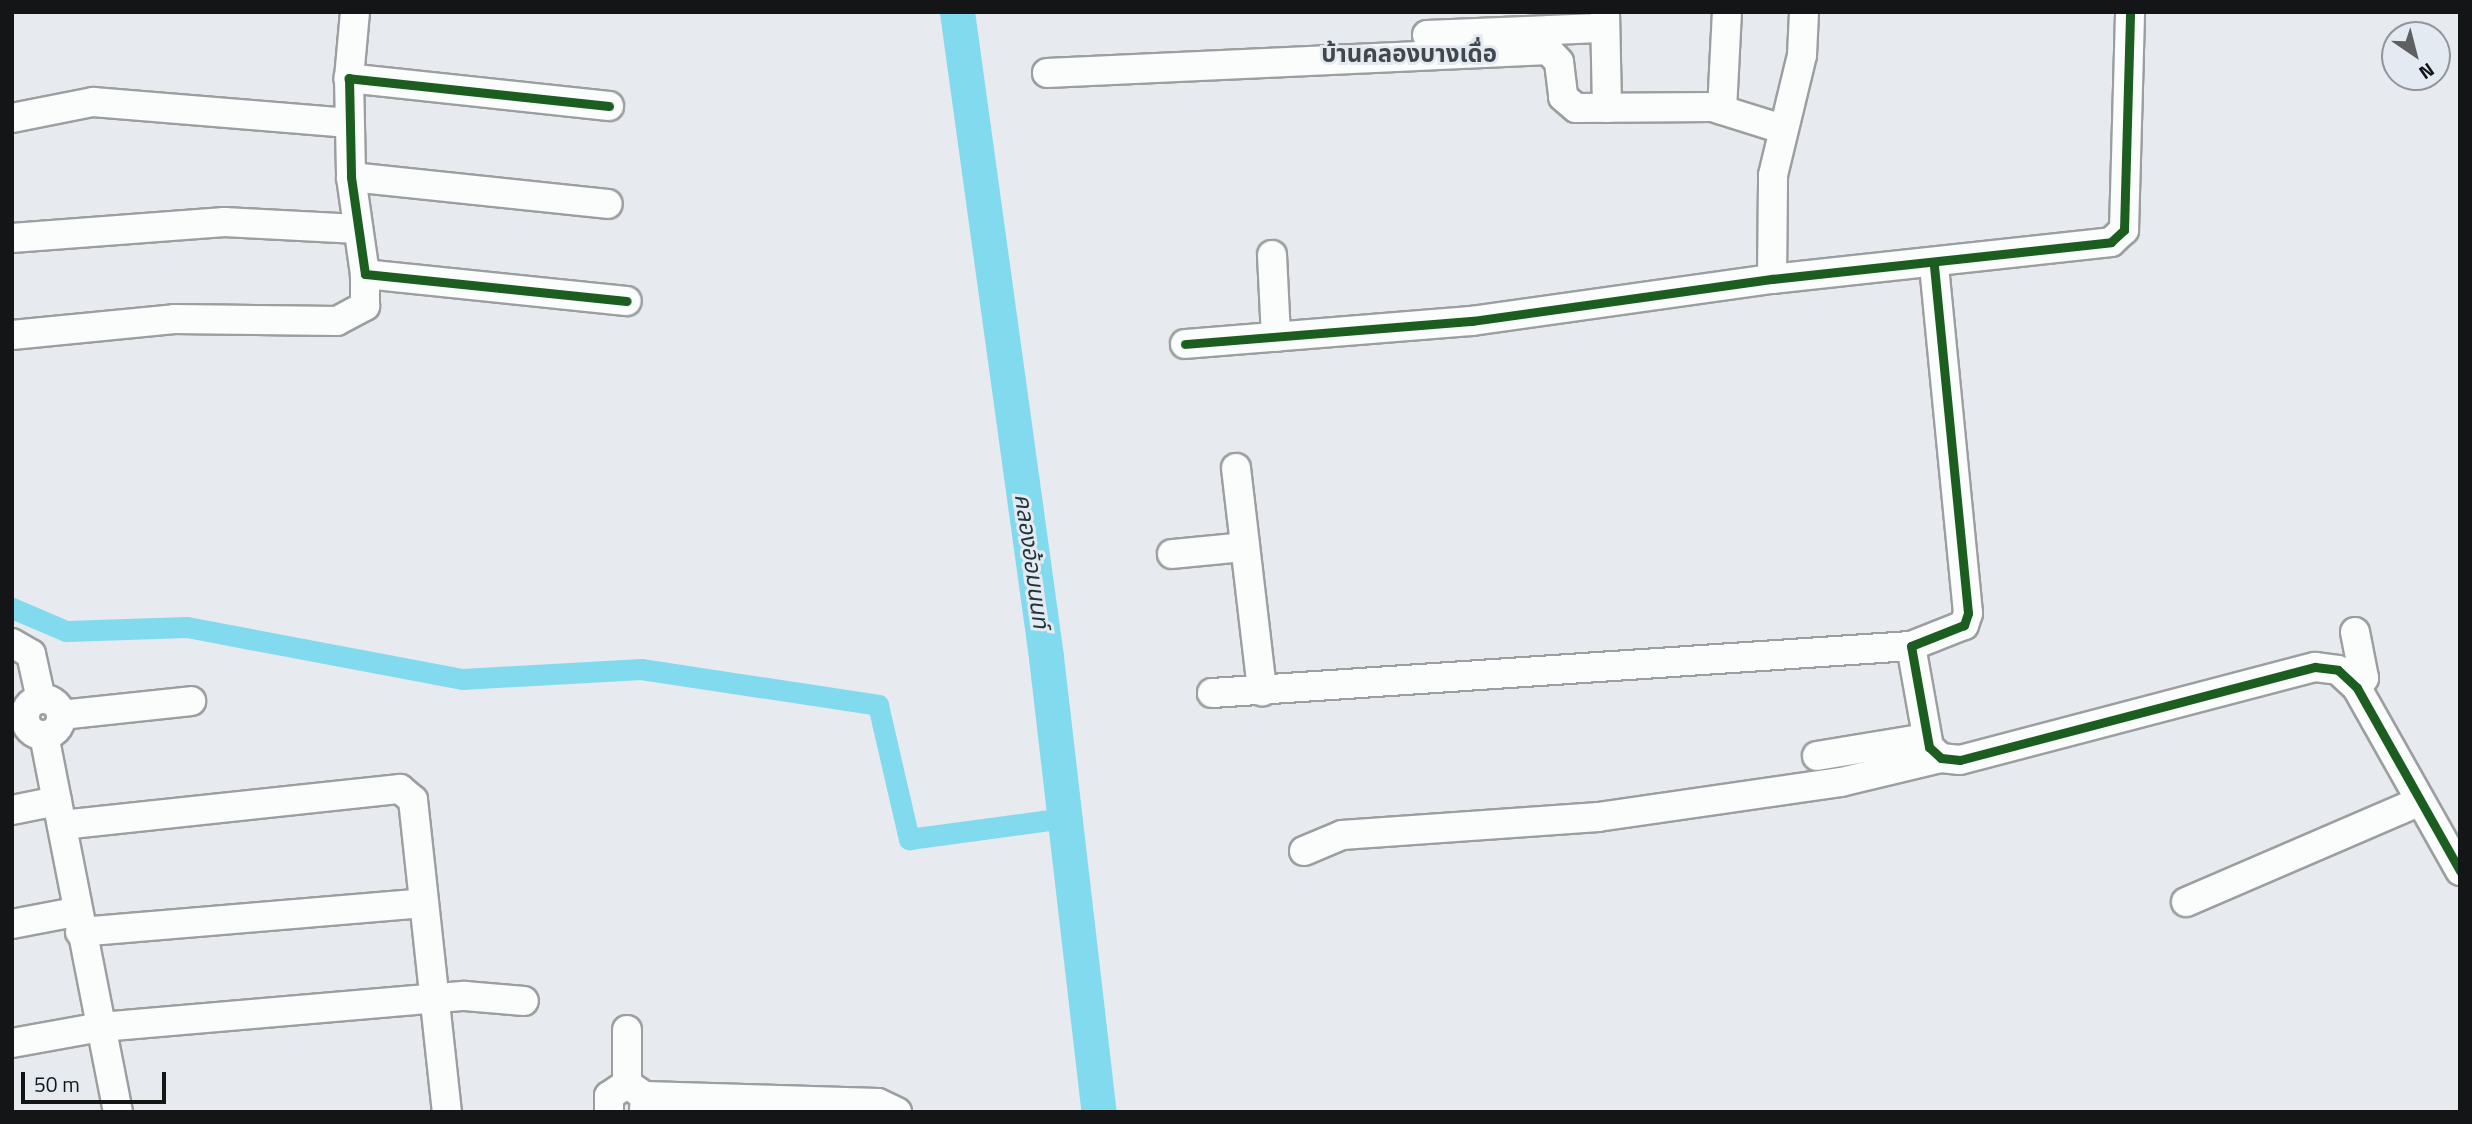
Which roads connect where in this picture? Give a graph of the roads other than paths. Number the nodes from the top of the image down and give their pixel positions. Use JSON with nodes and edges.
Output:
{"nodes":[{"id":1,"x":355,"y":12,"type":"edge"},
{"id":2,"x":1727,"y":12,"type":"edge"},
{"id":3,"x":1804,"y":12,"type":"edge"},
{"id":4,"x":2130,"y":12,"type":"edge"},
{"id":5,"x":1520,"y":20,"type":"edge"},
{"id":6,"x":1605,"y":20,"type":"edge"},
{"id":7,"x":1427,"y":35,"type":"dead end"},
{"id":8,"x":1046,"y":73,"type":"dead end"},
{"id":9,"x":349,"y":78,"type":"junction"},
{"id":10,"x":609,"y":106,"type":"dead end"},
{"id":11,"x":1607,"y":108,"type":"junction"},
{"id":12,"x":1722,"y":110,"type":"junction"},
{"id":13,"x":12,"y":118,"type":"edge"},
{"id":14,"x":349,"y":123,"type":"junction"},
{"id":15,"x":1779,"y":128,"type":"junction"},
{"id":16,"x":351,"y":177,"type":"junction"},
{"id":17,"x":608,"y":204,"type":"dead end"},
{"id":18,"x":358,"y":229,"type":"junction"},
{"id":19,"x":12,"y":238,"type":"edge"},
{"id":20,"x":1272,"y":255,"type":"dead end"},
{"id":21,"x":1934,"y":266,"type":"junction"},
{"id":22,"x":365,"y":274,"type":"junction"},
{"id":23,"x":1772,"y":279,"type":"junction"},
{"id":24,"x":627,"y":301,"type":"dead end"},
{"id":25,"x":12,"y":335,"type":"edge"},
{"id":26,"x":1276,"y":337,"type":"junction"},
{"id":27,"x":1185,"y":344,"type":"dead end"},
{"id":28,"x":1236,"y":468,"type":"dead end"},
{"id":29,"x":1245,"y":547,"type":"junction"},
{"id":30,"x":1172,"y":554,"type":"dead end"},
{"id":31,"x":2355,"y":632,"type":"dead end"},
{"id":32,"x":12,"y":643,"type":"edge"},
{"id":33,"x":1911,"y":646,"type":"junction"},
{"id":34,"x":2357,"y":688,"type":"junction"},
{"id":35,"x":1262,"y":691,"type":"junction"},
{"id":36,"x":1212,"y":693,"type":"dead end"},
{"id":37,"x":191,"y":701,"type":"dead end"},
{"id":38,"x":37,"y":711,"type":"edge"},
{"id":39,"x":1934,"y":748,"type":"junction"},
{"id":40,"x":1817,"y":756,"type":"dead end"},
{"id":41,"x":2418,"y":802,"type":"junction"},
{"id":42,"x":12,"y":810,"type":"edge"},
{"id":43,"x":59,"y":813,"type":"junction"},
{"id":44,"x":1304,"y":851,"type":"dead end"},
{"id":45,"x":2460,"y":871,"type":"edge"},
{"id":46,"x":2186,"y":902,"type":"dead end"},
{"id":47,"x":422,"y":903,"type":"junction"},
{"id":48,"x":77,"y":922,"type":"junction"},
{"id":49,"x":12,"y":924,"type":"edge"},
{"id":50,"x":430,"y":1001,"type":"junction"},
{"id":51,"x":524,"y":1001,"type":"dead end"},
{"id":52,"x":101,"y":1027,"type":"junction"},
{"id":53,"x":627,"y":1030,"type":"dead end"},
{"id":54,"x":12,"y":1043,"type":"edge"},
{"id":55,"x":639,"y":1097,"type":"edge"},
{"id":56,"x":609,"y":1111,"type":"edge"},
{"id":57,"x":118,"y":1112,"type":"edge"},
{"id":58,"x":447,"y":1112,"type":"edge"},
{"id":59,"x":595,"y":1112,"type":"edge"},
{"id":60,"x":897,"y":1112,"type":"edge"}],
"edges":[{"from":1,"to":9,"type":"street"},
{"from":2,"to":12,"type":"street"},
{"from":3,"to":15,"type":"street"},
{"from":4,"to":21,"type":"street"},
{"from":5,"to":6,"type":"street"},
{"from":5,"to":7,"type":"street"},
{"from":6,"to":11,"type":"street"},
{"from":8,"to":11,"type":"street"},
{"from":9,"to":10,"type":"street"},
{"from":9,"to":14,"type":"street"},
{"from":11,"to":12,"type":"street"},
{"from":12,"to":15,"type":"street"},
{"from":13,"to":14,"type":"street"},
{"from":14,"to":16,"type":"street"},
{"from":15,"to":23,"type":"street"},
{"from":16,"to":17,"type":"street"},
{"from":16,"to":18,"type":"street"},
{"from":18,"to":19,"type":"street"},
{"from":18,"to":22,"type":"street"},
{"from":20,"to":26,"type":"street"},
{"from":21,"to":23,"type":"street"},
{"from":21,"to":33,"type":"street"},
{"from":22,"to":24,"type":"street"},
{"from":22,"to":25,"type":"street"},
{"from":23,"to":26,"type":"street"},
{"from":26,"to":27,"type":"street"},
{"from":28,"to":29,"type":"street"},
{"from":29,"to":30,"type":"street"},
{"from":29,"to":35,"type":"street"},
{"from":31,"to":34,"type":"street"},
{"from":32,"to":38,"type":"street"},
{"from":33,"to":35,"type":"street"},
{"from":33,"to":39,"type":"street"},
{"from":34,"to":39,"type":"street"},
{"from":34,"to":41,"type":"street"},
{"from":35,"to":36,"type":"street"},
{"from":37,"to":38,"type":"street"},
{"from":38,"to":43,"type":"street"},
{"from":39,"to":40,"type":"street"},
{"from":39,"to":44,"type":"street"},
{"from":41,"to":45,"type":"street"},
{"from":41,"to":46,"type":"street"},
{"from":42,"to":43,"type":"street"},
{"from":43,"to":47,"type":"street"},
{"from":43,"to":48,"type":"street"},
{"from":47,"to":48,"type":"street"},
{"from":47,"to":50,"type":"street"},
{"from":48,"to":49,"type":"street"},
{"from":48,"to":52,"type":"street"},
{"from":50,"to":51,"type":"street"},
{"from":50,"to":52,"type":"street"},
{"from":50,"to":58,"type":"street"},
{"from":52,"to":54,"type":"street"},
{"from":52,"to":57,"type":"street"},
{"from":53,"to":55,"type":"street"},
{"from":55,"to":56,"type":"street"},
{"from":55,"to":60,"type":"street"},
{"from":56,"to":59,"type":"street"}]}
